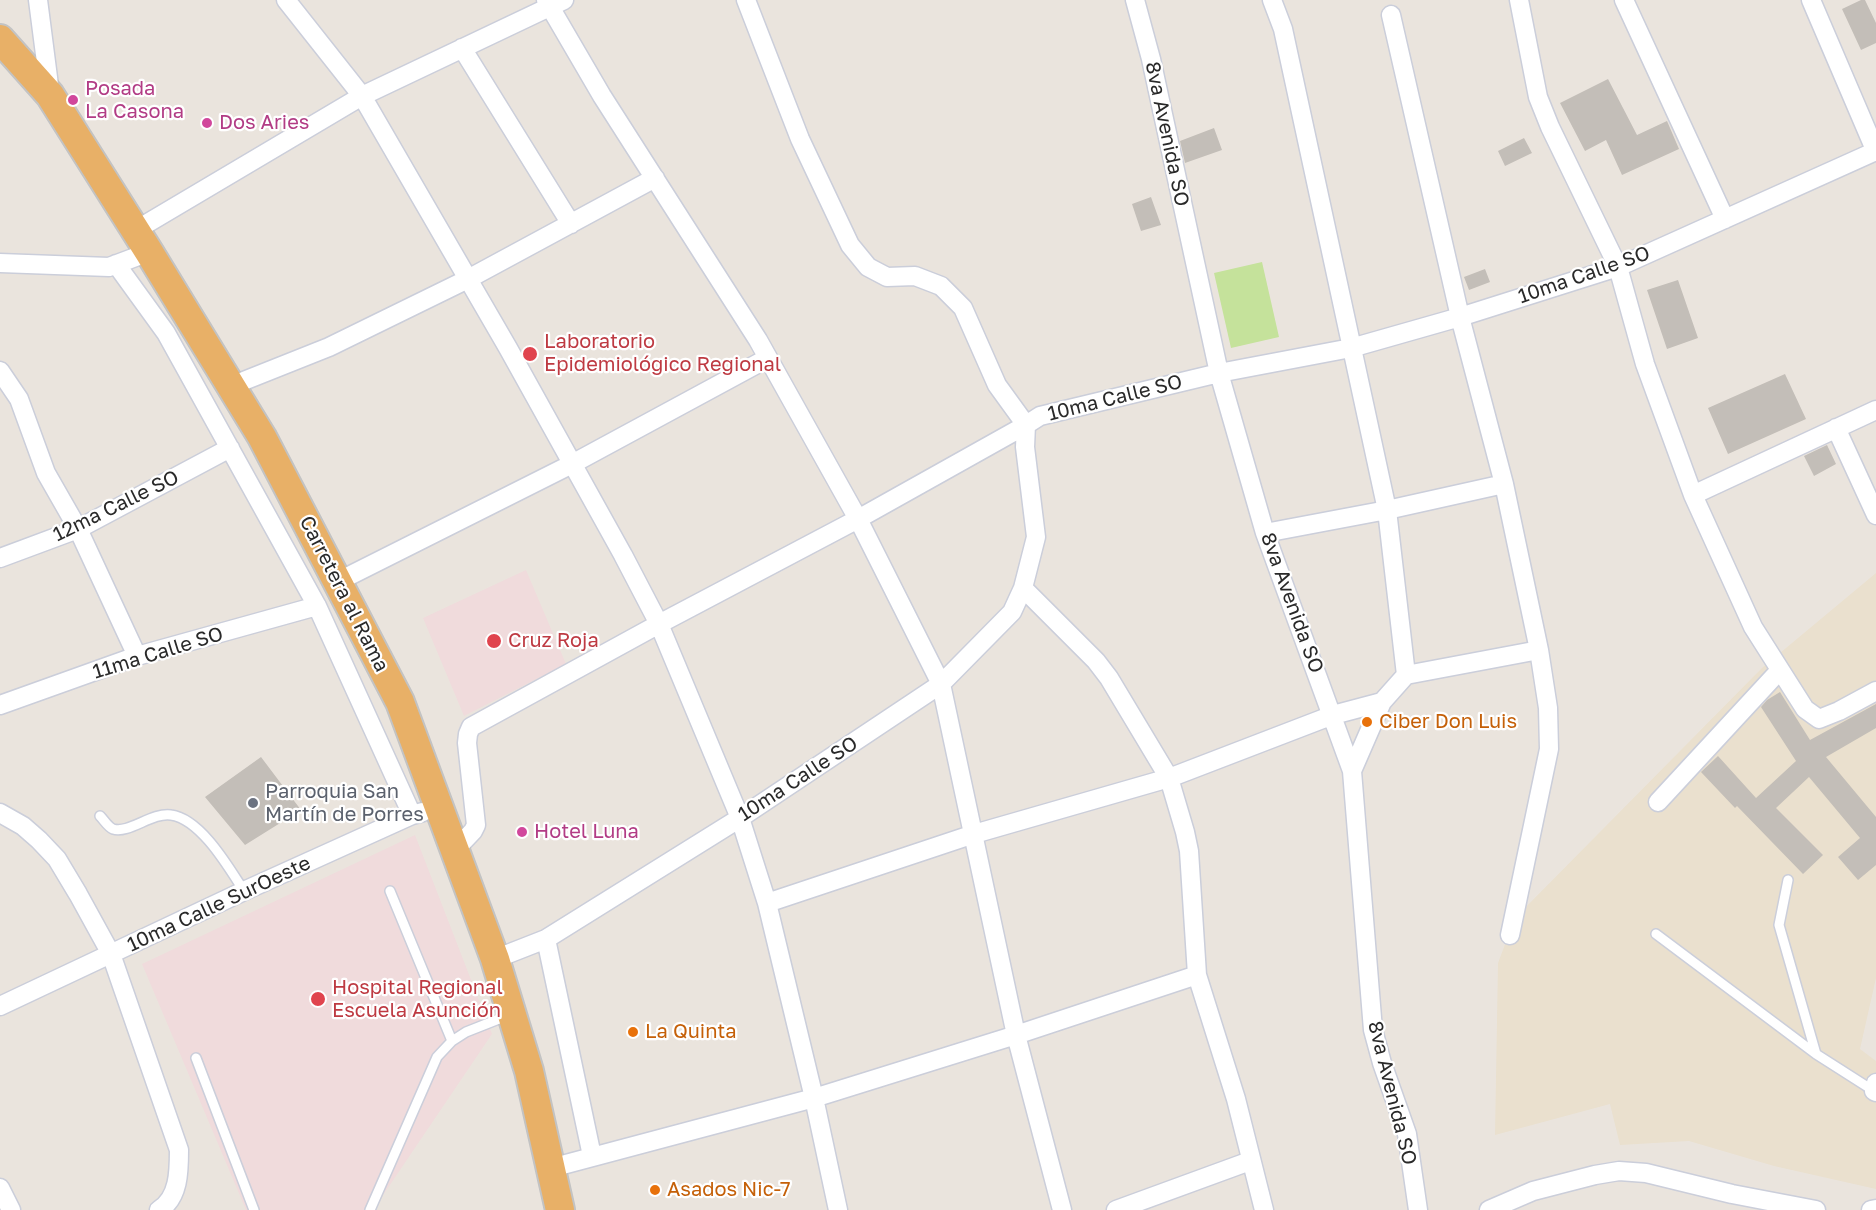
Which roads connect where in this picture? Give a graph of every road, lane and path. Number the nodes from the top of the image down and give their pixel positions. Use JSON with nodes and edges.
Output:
{"nodes":[{"id":1,"x":38,"y":0,"type":"edge"},
{"id":2,"x":286,"y":0,"type":"edge"},
{"id":3,"x":746,"y":0,"type":"edge"},
{"id":4,"x":1135,"y":0,"type":"edge"},
{"id":5,"x":1272,"y":0,"type":"edge"},
{"id":6,"x":1519,"y":0,"type":"edge"},
{"id":7,"x":1624,"y":0,"type":"edge"},
{"id":8,"x":1811,"y":0,"type":"edge"},
{"id":9,"x":553,"y":2,"type":"edge"},
{"id":10,"x":1391,"y":15,"type":"dead end"},
{"id":11,"x":0,"y":39,"type":"edge"},
{"id":12,"x":462,"y":48,"type":"junction"},
{"id":13,"x":50,"y":95,"type":"junction"},
{"id":14,"x":362,"y":96,"type":"junction"},
{"id":15,"x":1876,"y":151,"type":"edge"},
{"id":16,"x":655,"y":178,"type":"junction"},
{"id":17,"x":1725,"y":219,"type":"junction"},
{"id":18,"x":571,"y":224,"type":"junction"},
{"id":19,"x":143,"y":241,"type":"junction"},
{"id":20,"x":0,"y":263,"type":"edge"},
{"id":21,"x":116,"y":264,"type":"junction"},
{"id":22,"x":1618,"y":267,"type":"junction"},
{"id":23,"x":468,"y":279,"type":"junction"},
{"id":24,"x":1460,"y":317,"type":"junction"},
{"id":25,"x":1351,"y":348,"type":"junction"},
{"id":26,"x":768,"y":358,"type":"junction"},
{"id":27,"x":0,"y":371,"type":"edge"},
{"id":28,"x":1219,"y":373,"type":"junction"},
{"id":29,"x":231,"y":386,"type":"junction"},
{"id":30,"x":1876,"y":410,"type":"edge"},
{"id":31,"x":1026,"y":425,"type":"junction"},
{"id":32,"x":1836,"y":428,"type":"junction"},
{"id":33,"x":230,"y":448,"type":"junction"},
{"id":34,"x":572,"y":464,"type":"junction"},
{"id":35,"x":1504,"y":484,"type":"junction"},
{"id":36,"x":1693,"y":495,"type":"junction"},
{"id":37,"x":1387,"y":510,"type":"junction"},
{"id":38,"x":1876,"y":515,"type":"edge"},
{"id":39,"x":858,"y":519,"type":"junction"},
{"id":40,"x":78,"y":529,"type":"junction"},
{"id":41,"x":1265,"y":533,"type":"junction"},
{"id":42,"x":0,"y":558,"type":"edge"},
{"id":43,"x":337,"y":582,"type":"junction"},
{"id":44,"x":1023,"y":588,"type":"junction"},
{"id":45,"x":317,"y":606,"type":"junction"},
{"id":46,"x":659,"y":624,"type":"junction"},
{"id":47,"x":1539,"y":650,"type":"junction"},
{"id":48,"x":137,"y":656,"type":"junction"},
{"id":49,"x":1780,"y":670,"type":"junction"},
{"id":50,"x":1406,"y":675,"type":"junction"},
{"id":51,"x":941,"y":684,"type":"junction"},
{"id":52,"x":1876,"y":691,"type":"edge"},
{"id":53,"x":1382,"y":702,"type":"junction"},
{"id":54,"x":0,"y":705,"type":"edge"},
{"id":55,"x":1333,"y":714,"type":"junction"},
{"id":56,"x":1353,"y":771,"type":"junction"},
{"id":57,"x":1169,"y":778,"type":"junction"},
{"id":58,"x":1658,"y":802,"type":"dead end"},
{"id":59,"x":440,"y":807,"type":"junction"},
{"id":60,"x":0,"y":813,"type":"edge"},
{"id":61,"x":412,"y":815,"type":"junction"},
{"id":62,"x":100,"y":816,"type":"dead end"},
{"id":63,"x":740,"y":818,"type":"junction"},
{"id":64,"x":974,"y":834,"type":"junction"},
{"id":65,"x":454,"y":851,"type":"junction"},
{"id":66,"x":1788,"y":880,"type":"dead end"},
{"id":67,"x":244,"y":891,"type":"junction"},
{"id":68,"x":390,"y":891,"type":"dead end"},
{"id":69,"x":767,"y":903,"type":"junction"},
{"id":70,"x":1656,"y":934,"type":"dead end"},
{"id":71,"x":1510,"y":935,"type":"dead end"},
{"id":72,"x":546,"y":939,"type":"junction"},
{"id":73,"x":111,"y":954,"type":"junction"},
{"id":74,"x":495,"y":959,"type":"junction"},
{"id":75,"x":1197,"y":975,"type":"junction"},
{"id":76,"x":0,"y":1006,"type":"edge"},
{"id":77,"x":512,"y":1014,"type":"junction"},
{"id":78,"x":1016,"y":1035,"type":"junction"},
{"id":79,"x":452,"y":1041,"type":"junction"},
{"id":80,"x":1816,"y":1054,"type":"junction"},
{"id":81,"x":196,"y":1058,"type":"dead end"},
{"id":82,"x":1875,"y":1089,"type":"edge"},
{"id":83,"x":814,"y":1098,"type":"junction"},
{"id":84,"x":592,"y":1156,"type":"junction"},
{"id":85,"x":1251,"y":1161,"type":"junction"},
{"id":86,"x":551,"y":1168,"type":"junction"},
{"id":87,"x":0,"y":1188,"type":"edge"},
{"id":88,"x":1876,"y":1209,"type":"edge"},
{"id":89,"x":11,"y":1210,"type":"edge"},
{"id":90,"x":159,"y":1210,"type":"edge"},
{"id":91,"x":254,"y":1210,"type":"edge"},
{"id":92,"x":370,"y":1210,"type":"edge"},
{"id":93,"x":560,"y":1210,"type":"edge"},
{"id":94,"x":838,"y":1210,"type":"edge"},
{"id":95,"x":1062,"y":1210,"type":"edge"},
{"id":96,"x":1116,"y":1210,"type":"edge"},
{"id":97,"x":1264,"y":1210,"type":"edge"},
{"id":98,"x":1418,"y":1210,"type":"edge"},
{"id":99,"x":1489,"y":1210,"type":"edge"},
{"id":100,"x":1816,"y":1210,"type":"edge"},
{"id":101,"x":1871,"y":1210,"type":"edge"}],
"edges":[{"from":1,"to":13,"type":"street"},
{"from":2,"to":14,"type":"street"},
{"from":3,"to":31,"type":"street"},
{"from":4,"to":28,"type":"street","name":"8va Avenida SO"},
{"from":5,"to":25,"type":"street"},
{"from":6,"to":22,"type":"street"},
{"from":7,"to":17,"type":"street"},
{"from":8,"to":15,"type":"street"},
{"from":9,"to":12,"type":"street"},
{"from":9,"to":16,"type":"street"},
{"from":10,"to":24,"type":"street"},
{"from":11,"to":13,"type":"highway","name":"Carretera al Rama"},
{"from":12,"to":14,"type":"street"},
{"from":12,"to":18,"type":"street"},
{"from":13,"to":19,"type":"highway","name":"Carretera al Rama"},
{"from":14,"to":19,"type":"street"},
{"from":14,"to":23,"type":"street"},
{"from":15,"to":17,"type":"street","name":"10ma Calle SO"},
{"from":16,"to":18,"type":"street"},
{"from":16,"to":26,"type":"street"},
{"from":17,"to":22,"type":"street","name":"10ma Calle SO"},
{"from":18,"to":23,"type":"street"},
{"from":19,"to":21,"type":"street"},
{"from":19,"to":29,"type":"highway","name":"Carretera al Rama"},
{"from":20,"to":21,"type":"street"},
{"from":21,"to":33,"type":"street"},
{"from":22,"to":24,"type":"street","name":"10ma Calle SO"},
{"from":22,"to":36,"type":"street"},
{"from":23,"to":29,"type":"street"},
{"from":23,"to":34,"type":"street"},
{"from":24,"to":25,"type":"street","name":"10ma Calle SO"},
{"from":24,"to":35,"type":"street"},
{"from":25,"to":28,"type":"street","name":"10ma Calle SO"},
{"from":25,"to":37,"type":"street"},
{"from":26,"to":34,"type":"street"},
{"from":26,"to":39,"type":"street"},
{"from":27,"to":40,"type":"street"},
{"from":28,"to":31,"type":"street","name":"10ma Calle SO"},
{"from":28,"to":41,"type":"street","name":"8va Avenida SO"},
{"from":29,"to":43,"type":"highway","name":"Carretera al Rama"},
{"from":30,"to":32,"type":"street"},
{"from":31,"to":39,"type":"street"},
{"from":31,"to":44,"type":"street","name":"10ma Calle SO"},
{"from":32,"to":36,"type":"street"},
{"from":32,"to":38,"type":"street"},
{"from":33,"to":40,"type":"street","name":"12ma Calle SO"},
{"from":33,"to":45,"type":"street"},
{"from":34,"to":43,"type":"street"},
{"from":34,"to":46,"type":"street"},
{"from":35,"to":37,"type":"street"},
{"from":35,"to":47,"type":"street"},
{"from":36,"to":49,"type":"street"},
{"from":37,"to":41,"type":"street"},
{"from":37,"to":50,"type":"street"},
{"from":39,"to":46,"type":"street"},
{"from":39,"to":51,"type":"street"},
{"from":40,"to":42,"type":"street","name":"12ma Calle SO"},
{"from":40,"to":48,"type":"street"},
{"from":41,"to":55,"type":"street","name":"8va Avenida SO"},
{"from":43,"to":59,"type":"highway","name":"Carretera al Rama"},
{"from":44,"to":51,"type":"street","name":"10ma Calle SO"},
{"from":44,"to":57,"type":"street"},
{"from":45,"to":48,"type":"street","name":"11ma Calle SO"},
{"from":45,"to":61,"type":"street"},
{"from":46,"to":63,"type":"street"},
{"from":46,"to":65,"type":"street"},
{"from":47,"to":50,"type":"street"},
{"from":47,"to":71,"type":"street"},
{"from":48,"to":54,"type":"street","name":"11ma Calle SO"},
{"from":49,"to":52,"type":"street"},
{"from":49,"to":58,"type":"street"},
{"from":50,"to":53,"type":"street"},
{"from":51,"to":63,"type":"street","name":"10ma Calle SO"},
{"from":51,"to":64,"type":"street"},
{"from":53,"to":55,"type":"street"},
{"from":53,"to":56,"type":"street"},
{"from":55,"to":56,"type":"street","name":"8va Avenida SO"},
{"from":55,"to":57,"type":"street"},
{"from":56,"to":98,"type":"street","name":"8va Avenida SO"},
{"from":57,"to":64,"type":"street"},
{"from":57,"to":75,"type":"street"},
{"from":59,"to":61,"type":"street","name":"10ma Calle SurOeste"},
{"from":59,"to":65,"type":"highway","name":"Carretera al Rama"},
{"from":60,"to":73,"type":"street"},
{"from":61,"to":67,"type":"street","name":"10ma Calle SurOeste"},
{"from":62,"to":67,"type":"lane"},
{"from":63,"to":69,"type":"street"},
{"from":63,"to":72,"type":"street","name":"10ma Calle SO"},
{"from":64,"to":69,"type":"street"},
{"from":64,"to":78,"type":"street"},
{"from":65,"to":74,"type":"highway","name":"Carretera al Rama"},
{"from":66,"to":80,"type":"lane"},
{"from":67,"to":73,"type":"street","name":"10ma Calle SurOeste"},
{"from":68,"to":79,"type":"lane"},
{"from":69,"to":83,"type":"street"},
{"from":70,"to":80,"type":"lane"},
{"from":72,"to":74,"type":"street","name":"10ma Calle SO"},
{"from":72,"to":84,"type":"street"},
{"from":73,"to":76,"type":"street","name":"10ma Calle SurOeste"},
{"from":73,"to":90,"type":"street"},
{"from":74,"to":77,"type":"highway","name":"Carretera al Rama"},
{"from":75,"to":78,"type":"street"},
{"from":75,"to":85,"type":"street"},
{"from":77,"to":79,"type":"lane"},
{"from":77,"to":86,"type":"highway","name":"Carretera al Rama"},
{"from":78,"to":83,"type":"street"},
{"from":78,"to":95,"type":"street"},
{"from":79,"to":92,"type":"lane"},
{"from":80,"to":82,"type":"lane"},
{"from":81,"to":91,"type":"lane"},
{"from":83,"to":84,"type":"street"},
{"from":83,"to":94,"type":"street"},
{"from":84,"to":86,"type":"street"},
{"from":85,"to":96,"type":"street"},
{"from":85,"to":97,"type":"street"},
{"from":86,"to":93,"type":"highway","name":"Carretera al Rama"},
{"from":87,"to":89,"type":"street"},
{"from":88,"to":101,"type":"street"},
{"from":99,"to":100,"type":"street"}]}
